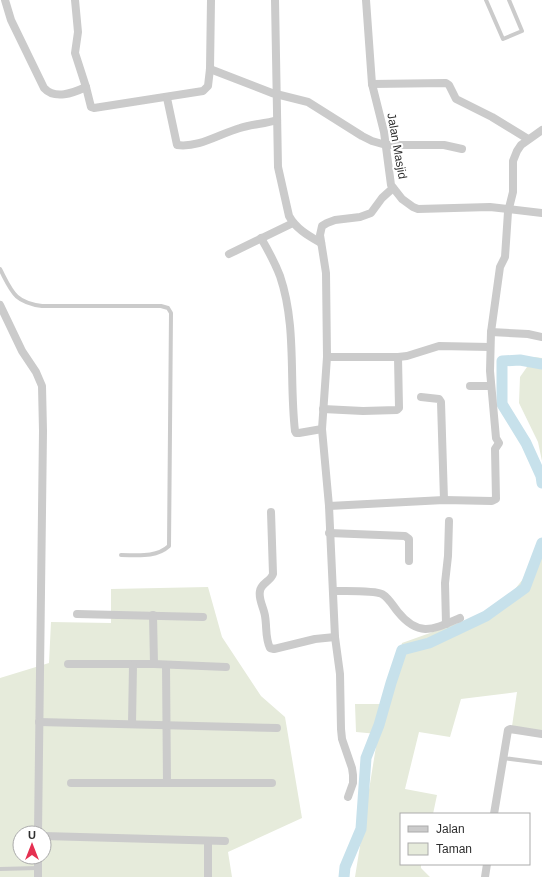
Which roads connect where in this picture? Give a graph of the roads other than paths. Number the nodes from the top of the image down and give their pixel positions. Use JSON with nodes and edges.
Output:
{"nodes":[{"id":1,"x":5,"y":0,"type":"edge"},
{"id":2,"x":75,"y":0,"type":"edge"},
{"id":3,"x":211,"y":0,"type":"edge"},
{"id":4,"x":275,"y":0,"type":"edge"},
{"id":5,"x":366,"y":0,"type":"edge"},
{"id":6,"x":486,"y":0,"type":"edge"},
{"id":7,"x":509,"y":0,"type":"edge"},
{"id":8,"x":210,"y":69,"type":"junction"},
{"id":9,"x":372,"y":84,"type":"junction"},
{"id":10,"x":86,"y":87,"type":"junction"},
{"id":11,"x":277,"y":95,"type":"junction"},
{"id":12,"x":167,"y":98,"type":"junction"},
{"id":13,"x":277,"y":120,"type":"junction"},
{"id":14,"x":542,"y":130,"type":"edge"},
{"id":15,"x":528,"y":139,"type":"junction"},
{"id":16,"x":386,"y":145,"type":"junction"},
{"id":17,"x":462,"y":149,"type":"dead end"},
{"id":18,"x":393,"y":188,"type":"junction"},
{"id":19,"x":509,"y":209,"type":"junction"},
{"id":20,"x":542,"y":213,"type":"edge"},
{"id":21,"x":292,"y":223,"type":"junction"},
{"id":22,"x":261,"y":238,"type":"junction"},
{"id":23,"x":320,"y":243,"type":"junction"},
{"id":24,"x":230,"y":254,"type":"dead end"},
{"id":25,"x":0,"y":269,"type":"edge"},
{"id":26,"x":0,"y":305,"type":"edge"},
{"id":27,"x":491,"y":332,"type":"junction"},
{"id":28,"x":542,"y":337,"type":"edge"},
{"id":29,"x":490,"y":347,"type":"junction"},
{"id":30,"x":327,"y":357,"type":"junction"},
{"id":31,"x":398,"y":357,"type":"junction"},
{"id":32,"x":470,"y":386,"type":"dead end"},
{"id":33,"x":491,"y":386,"type":"junction"},
{"id":34,"x":421,"y":397,"type":"dead end"},
{"id":35,"x":323,"y":409,"type":"junction"},
{"id":36,"x":322,"y":429,"type":"junction"},
{"id":37,"x":444,"y":500,"type":"junction"},
{"id":38,"x":329,"y":506,"type":"junction"},
{"id":39,"x":271,"y":512,"type":"dead end"},
{"id":40,"x":449,"y":522,"type":"dead end"},
{"id":41,"x":329,"y":533,"type":"junction"},
{"id":42,"x":121,"y":555,"type":"dead end"},
{"id":43,"x":409,"y":561,"type":"dead end"},
{"id":44,"x":333,"y":591,"type":"junction"},
{"id":45,"x":77,"y":614,"type":"dead end"},
{"id":46,"x":153,"y":615,"type":"junction"},
{"id":47,"x":203,"y":617,"type":"dead end"},
{"id":48,"x":460,"y":618,"type":"dead end"},
{"id":49,"x":446,"y":624,"type":"junction"},
{"id":50,"x":335,"y":637,"type":"junction"},
{"id":51,"x":68,"y":664,"type":"dead end"},
{"id":52,"x":154,"y":664,"type":"junction"},
{"id":53,"x":133,"y":665,"type":"junction"},
{"id":54,"x":166,"y":665,"type":"junction"},
{"id":55,"x":226,"y":667,"type":"dead end"},
{"id":56,"x":39,"y":722,"type":"junction"},
{"id":57,"x":132,"y":724,"type":"junction"},
{"id":58,"x":167,"y":725,"type":"junction"},
{"id":59,"x":277,"y":728,"type":"dead end"},
{"id":60,"x":542,"y":734,"type":"edge"},
{"id":61,"x":503,"y":758,"type":"junction"},
{"id":62,"x":542,"y":763,"type":"edge"},
{"id":63,"x":167,"y":783,"type":"junction"},
{"id":64,"x":272,"y":783,"type":"dead end"},
{"id":65,"x":71,"y":784,"type":"dead end"},
{"id":66,"x":348,"y":797,"type":"dead end"},
{"id":67,"x":494,"y":813,"type":"edge"},
{"id":68,"x":38,"y":825,"type":"edge"},
{"id":69,"x":52,"y":836,"type":"edge"},
{"id":70,"x":208,"y":841,"type":"junction"},
{"id":71,"x":225,"y":841,"type":"dead end"},
{"id":72,"x":487,"y":865,"type":"edge"},
{"id":73,"x":38,"y":868,"type":"joint"},
{"id":74,"x":0,"y":869,"type":"edge"},
{"id":75,"x":38,"y":877,"type":"edge"},
{"id":76,"x":208,"y":877,"type":"edge"},
{"id":77,"x":485,"y":877,"type":"edge"}],
"edges":[{"from":1,"to":10,"type":"street"},
{"from":2,"to":10,"type":"street"},
{"from":3,"to":8,"type":"street"},
{"from":4,"to":11,"type":"street"},
{"from":5,"to":9,"type":"street","name":"Jalan Masjid"},
{"from":6,"to":7,"type":"lane"},
{"from":8,"to":11,"type":"street"},
{"from":8,"to":12,"type":"street"},
{"from":9,"to":15,"type":"street"},
{"from":9,"to":16,"type":"street","name":"Jalan Masjid"},
{"from":10,"to":12,"type":"street"},
{"from":11,"to":13,"type":"street"},
{"from":11,"to":16,"type":"street"},
{"from":12,"to":13,"type":"street"},
{"from":13,"to":21,"type":"street"},
{"from":14,"to":15,"type":"street"},
{"from":15,"to":19,"type":"street"},
{"from":16,"to":17,"type":"street"},
{"from":16,"to":18,"type":"street","name":"Jalan Masjid"},
{"from":18,"to":19,"type":"street","name":"Jalan Masjid"},
{"from":18,"to":23,"type":"street"},
{"from":19,"to":20,"type":"street","name":"Jalan Masjid"},
{"from":19,"to":27,"type":"street"},
{"from":21,"to":22,"type":"street"},
{"from":21,"to":23,"type":"street"},
{"from":22,"to":24,"type":"street"},
{"from":22,"to":36,"type":"street"},
{"from":23,"to":30,"type":"street"},
{"from":25,"to":42,"type":"lane"},
{"from":26,"to":56,"type":"street"},
{"from":27,"to":28,"type":"street"},
{"from":27,"to":29,"type":"street"},
{"from":29,"to":31,"type":"street"},
{"from":29,"to":33,"type":"street"},
{"from":30,"to":31,"type":"street"},
{"from":30,"to":35,"type":"street"},
{"from":31,"to":35,"type":"street"},
{"from":32,"to":33,"type":"street"},
{"from":33,"to":37,"type":"street"},
{"from":34,"to":37,"type":"street"},
{"from":35,"to":36,"type":"street"},
{"from":36,"to":38,"type":"street"},
{"from":37,"to":38,"type":"street"},
{"from":38,"to":41,"type":"street"},
{"from":39,"to":50,"type":"street"},
{"from":40,"to":49,"type":"street"},
{"from":41,"to":43,"type":"street"},
{"from":41,"to":44,"type":"street"},
{"from":44,"to":49,"type":"street"},
{"from":44,"to":50,"type":"street"},
{"from":45,"to":46,"type":"street"},
{"from":46,"to":47,"type":"street"},
{"from":46,"to":52,"type":"street"},
{"from":48,"to":49,"type":"street"},
{"from":50,"to":66,"type":"street"},
{"from":51,"to":53,"type":"street"},
{"from":52,"to":53,"type":"street"},
{"from":52,"to":54,"type":"street"},
{"from":53,"to":57,"type":"street"},
{"from":54,"to":55,"type":"street"},
{"from":54,"to":58,"type":"street"},
{"from":56,"to":57,"type":"street"},
{"from":56,"to":68,"type":"street"},
{"from":57,"to":58,"type":"street"},
{"from":58,"to":59,"type":"street"},
{"from":58,"to":63,"type":"street"},
{"from":60,"to":61,"type":"street"},
{"from":61,"to":62,"type":"lane"},
{"from":61,"to":67,"type":"street"},
{"from":63,"to":64,"type":"street"},
{"from":63,"to":65,"type":"street"},
{"from":69,"to":70,"type":"street"},
{"from":70,"to":71,"type":"street"},
{"from":70,"to":76,"type":"street"},
{"from":72,"to":77,"type":"street"},
{"from":73,"to":74,"type":"lane"},
{"from":73,"to":75,"type":"street"}]}
